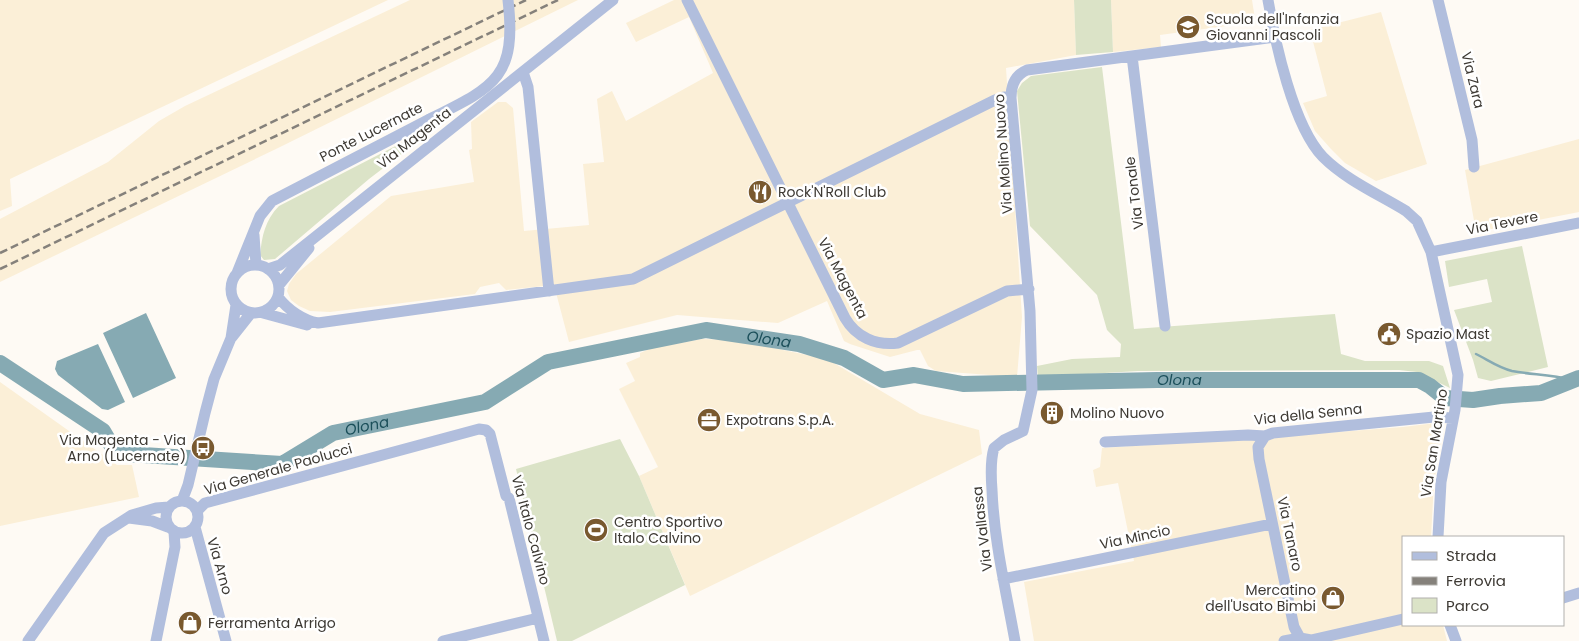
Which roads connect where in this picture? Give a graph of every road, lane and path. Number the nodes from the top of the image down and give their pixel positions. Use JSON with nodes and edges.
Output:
{"nodes":[{"id":1,"x":508,"y":0,"type":"edge"},
{"id":2,"x":613,"y":0,"type":"edge"},
{"id":3,"x":687,"y":0,"type":"edge"},
{"id":4,"x":1268,"y":0,"type":"edge"},
{"id":5,"x":1438,"y":0,"type":"edge"},
{"id":6,"x":1275,"y":37,"type":"junction"},
{"id":7,"x":1132,"y":56,"type":"junction"},
{"id":8,"x":523,"y":72,"type":"junction"},
{"id":9,"x":1011,"y":98,"type":"junction"},
{"id":10,"x":1474,"y":167,"type":"dead end"},
{"id":11,"x":788,"y":203,"type":"junction"},
{"id":12,"x":1579,"y":223,"type":"edge"},
{"id":13,"x":324,"y":230,"type":"junction"},
{"id":14,"x":254,"y":234,"type":"junction"},
{"id":15,"x":1431,"y":252,"type":"junction"},
{"id":16,"x":256,"y":265,"type":"junction"},
{"id":17,"x":268,"y":269,"type":"junction"},
{"id":18,"x":238,"y":273,"type":"junction"},
{"id":19,"x":279,"y":285,"type":"junction"},
{"id":20,"x":1029,"y":289,"type":"junction"},
{"id":21,"x":549,"y":291,"type":"junction"},
{"id":22,"x":278,"y":297,"type":"junction"},
{"id":23,"x":236,"y":305,"type":"junction"},
{"id":24,"x":257,"y":313,"type":"junction"},
{"id":25,"x":331,"y":322,"type":"junction"},
{"id":26,"x":1165,"y":326,"type":"dead end"},
{"id":27,"x":231,"y":338,"type":"junction"},
{"id":28,"x":1454,"y":414,"type":"junction"},
{"id":29,"x":486,"y":430,"type":"joint"},
{"id":30,"x":1023,"y":431,"type":"joint"},
{"id":31,"x":1265,"y":436,"type":"junction"},
{"id":32,"x":1105,"y":442,"type":"dead end"},
{"id":33,"x":190,"y":505,"type":"junction"},
{"id":34,"x":169,"y":507,"type":"junction"},
{"id":35,"x":129,"y":518,"type":"junction"},
{"id":36,"x":1272,"y":524,"type":"junction"},
{"id":37,"x":181,"y":530,"type":"junction"},
{"id":38,"x":1438,"y":536,"type":"edge"},
{"id":39,"x":1004,"y":579,"type":"junction"},
{"id":40,"x":1579,"y":593,"type":"edge"},
{"id":41,"x":1564,"y":598,"type":"edge"},
{"id":42,"x":538,"y":618,"type":"junction"},
{"id":43,"x":1402,"y":619,"type":"edge"},
{"id":44,"x":1450,"y":626,"type":"edge"},
{"id":45,"x":1300,"y":638,"type":"junction"},
{"id":46,"x":28,"y":641,"type":"edge"},
{"id":47,"x":156,"y":641,"type":"edge"},
{"id":48,"x":226,"y":641,"type":"edge"},
{"id":49,"x":443,"y":641,"type":"edge"},
{"id":50,"x":544,"y":641,"type":"edge"},
{"id":51,"x":1015,"y":641,"type":"edge"},
{"id":52,"x":1284,"y":641,"type":"edge"},
{"id":53,"x":1456,"y":641,"type":"edge"}],
"edges":[{"from":1,"to":14,"type":"street","name":"Ponte Lucernate","bridge":true},
{"from":2,"to":8,"type":"street","name":"Via Magenta"},
{"from":3,"to":11,"type":"street","name":"Via Magenta"},
{"from":4,"to":6,"type":"street","name":"Via San Martino"},
{"from":5,"to":10,"type":"street","name":"Via Zara"},
{"from":6,"to":7,"type":"street","name":"Via Molino Nuovo"},
{"from":6,"to":15,"type":"street","name":"Via San Martino"},
{"from":7,"to":9,"type":"street","name":"Via Molino Nuovo"},
{"from":7,"to":26,"type":"street","name":"Via Tonale"},
{"from":8,"to":13,"type":"street","name":"Via Magenta"},
{"from":8,"to":21,"type":"street"},
{"from":9,"to":11,"type":"street"},
{"from":9,"to":20,"type":"street","name":"Via Molino Nuovo"},
{"from":11,"to":20,"type":"street","name":"Via Magenta"},
{"from":11,"to":21,"type":"street"},
{"from":12,"to":15,"type":"street","name":"Via Tevere"},
{"from":13,"to":17,"type":"street","name":"Via Magenta"},
{"from":13,"to":19,"type":"street","name":"Via Magenta"},
{"from":14,"to":16,"type":"street","name":"Ponte Lucernate"},
{"from":14,"to":18,"type":"street","name":"Ponte Lucernate"},
{"from":15,"to":28,"type":"street","name":"Via San Martino"},
{"from":16,"to":17,"type":"street"},
{"from":16,"to":18,"type":"street"},
{"from":17,"to":19,"type":"street"},
{"from":18,"to":23,"type":"street"},
{"from":19,"to":22,"type":"street"},
{"from":20,"to":30,"type":"street","name":"Via Molino Nuovo"},
{"from":21,"to":25,"type":"street"},
{"from":22,"to":24,"type":"street"},
{"from":22,"to":25,"type":"street"},
{"from":23,"to":24,"type":"street"},
{"from":23,"to":27,"type":"street"},
{"from":24,"to":25,"type":"street"},
{"from":24,"to":27,"type":"street"},
{"from":27,"to":33,"type":"street"},
{"from":28,"to":31,"type":"street","name":"Via della Senna"},
{"from":28,"to":38,"type":"street","name":"Via San Martino"},
{"from":29,"to":33,"type":"street","name":"Via Generale Paolucci"},
{"from":29,"to":42,"type":"street","name":"Via Italo Calvino"},
{"from":30,"to":39,"type":"street","name":"Via Vallassa"},
{"from":31,"to":32,"type":"street","name":"Via della Senna"},
{"from":31,"to":36,"type":"street","name":"Via Tanaro"},
{"from":33,"to":34,"type":"street"},
{"from":33,"to":37,"type":"street"},
{"from":34,"to":35,"type":"street"},
{"from":34,"to":37,"type":"street"},
{"from":35,"to":37,"type":"street"},
{"from":35,"to":46,"type":"street"},
{"from":36,"to":39,"type":"street","name":"Via Mincio"},
{"from":36,"to":45,"type":"street","name":"Via Tanaro"},
{"from":37,"to":47,"type":"street"},
{"from":37,"to":48,"type":"street","name":"Via Arno"},
{"from":39,"to":51,"type":"street","name":"Via Vallassa"},
{"from":40,"to":41,"type":"street"},
{"from":42,"to":49,"type":"street"},
{"from":42,"to":50,"type":"street","name":"Via Italo Calvino"},
{"from":43,"to":45,"type":"street"},
{"from":44,"to":53,"type":"street"},
{"from":45,"to":52,"type":"street"}]}
